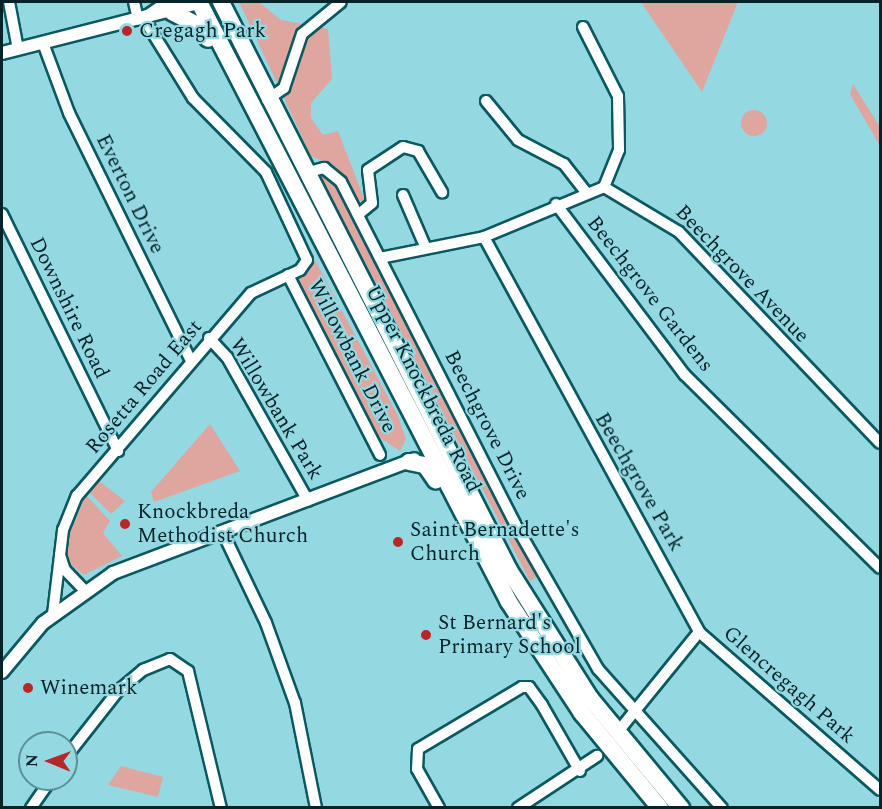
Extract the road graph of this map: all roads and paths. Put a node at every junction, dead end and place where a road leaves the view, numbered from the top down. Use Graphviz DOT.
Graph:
graph roads {
  1 [pos="9,2"];
  2 [pos="134,2"];
  3 [pos="200,2"];
  4 [pos="221,2"];
  5 [pos="341,2"];
  6 [pos="171,7"];
  7 [pos="6,15"];
  8 [pos="141,20"];
  9 [pos="582,27"];
  10 [pos="43,43"];
  11 [pos="18,49"];
  12 [pos="2,53"];
  13 [pos="267,100"];
  14 [pos="486,101"];
  15 [pos="266,135"];
  16 [pos="283,170"];
  17 [pos="304,173"];
  18 [pos="604,187"];
  19 [pos="442,192"];
  20 [pos="586,192"];
  21 [pos="403,195"];
  22 [pos="297,196"];
  23 [pos="556,204"];
  24 [pos="2,214"];
  25 [pos="358,214"];
  26 [pos="484,237"];
  27 [pos="425,246"];
  28 [pos="380,258"];
  29 [pos="288,275"];
  30 [pos="209,338"];
  31 [pos="190,359"];
  32 [pos="880,443"];
  33 [pos="118,451"];
  34 [pos="430,452"];
  35 [pos="380,455"];
  36 [pos="409,462"];
  37 [pos="308,501"];
  38 [pos="222,531"];
  39 [pos="59,549"];
  40 [pos="880,568"];
  41 [pos="493,573"];
  42 [pos="72,579"];
  43 [pos="54,586"];
  44 [pos="84,591"];
  45 [pos="53,614"];
  46 [pos="699,632"];
  47 [pos="2,672"];
  48 [pos="635,713"];
  49 [pos="78,742"];
  50 [pos="607,744"];
  51 [pos="580,771"];
  52 [pos="880,790"];
  53 [pos="42,791"];
  54 [pos="31,807"];
  55 [pos="221,807"];
  56 [pos="316,807"];
  57 [pos="439,807"];
  58 [pos="518,807"];
  59 [pos="660,807"];
  60 [pos="681,807"];
  61 [pos="722,807"];
  1 -- 7 [label="street"];
  2 -- 8 [label="street"];
  3 -- 6 [label="street"];
  3 -- 15 [label="highway, Upper Knockbreda Road"];
  4 -- 13 [label="highway, Upper Knockbreda Road"];
  5 -- 13 [label="street"];
  6 -- 8 [label="street"];
  6 -- 15 [label="highway"];
  7 -- 11 [label="street"];
  8 -- 10 [label="street"];
  8 -- 29 [label="street"];
  9 -- 18 [label="street"];
  10 -- 11 [label="street"];
  10 -- 31 [label="street, Everton Drive"];
  11 -- 12 [label="street"];
  13 -- 17 [label="highway, Upper Knockbreda Road"];
  14 -- 20 [label="street"];
  15 -- 16 [label="highway, Upper Knockbreda Road"];
  16 -- 17 [label="highway"];
  16 -- 22 [label="highway, Upper Knockbreda Road"];
  17 -- 22 [label="highway"];
  17 -- 25 [label="street, Beechgrove Drive"];
  17 -- 50 [label="highway, Upper Knockbreda Road"];
  18 -- 20 [label="street"];
  18 -- 32 [label="street, Beechgrove Avenue"];
  19 -- 25 [label="street"];
  20 -- 23 [label="street"];
  21 -- 27 [label="street"];
  22 -- 34 [label="highway, Upper Knockbreda Road"];
  23 -- 26 [label="street"];
  23 -- 40 [label="street, Beechgrove Gardens"];
  24 -- 33 [label="street, Downshire Road"];
  25 -- 28 [label="street, Beechgrove Drive"];
  26 -- 27 [label="street"];
  26 -- 46 [label="street, Beechgrove Park"];
  27 -- 28 [label="street"];
  28 -- 48 [label="street, Beechgrove Drive"];
  29 -- 30 [label="street, Rosetta Road East"];
  29 -- 35 [label="street, Willowbank Drive"];
  30 -- 31 [label="street, Rosetta Road East"];
  30 -- 37 [label="street, Willowbank Park"];
  31 -- 33 [label="street, Rosetta Road East"];
  33 -- 39 [label="street, Rosetta Road East"];
  34 -- 36 [label="street"];
  34 -- 41 [label="highway, Upper Knockbreda Road"];
  36 -- 37 [label="street"];
  36 -- 41 [label="highway"];
  37 -- 38 [label="street"];
  38 -- 44 [label="street"];
  38 -- 56 [label="street"];
  39 -- 42 [label="street"];
  39 -- 43 [label="street, Rosetta Road East"];
  41 -- 50 [label="highway, Upper Knockbreda Road"];
  42 -- 43 [label="street"];
  42 -- 44 [label="street"];
  43 -- 45 [label="street, Rosetta Road East"];
  44 -- 45 [label="street"];
  45 -- 47 [label="street"];
  46 -- 48 [label="street"];
  46 -- 52 [label="street, Glencregagh Park"];
  48 -- 50 [label="street"];
  48 -- 61 [label="street, Beechgrove Drive"];
  49 -- 55 [label="street"];
  50 -- 51 [label="street"];
  50 -- 59 [label="highway, Upper Knockbreda Road"];
  50 -- 60 [label="highway, Upper Knockbreda Road"];
  51 -- 57 [label="street"];
  51 -- 58 [label="street"];
  53 -- 54 [label="street"];
}
